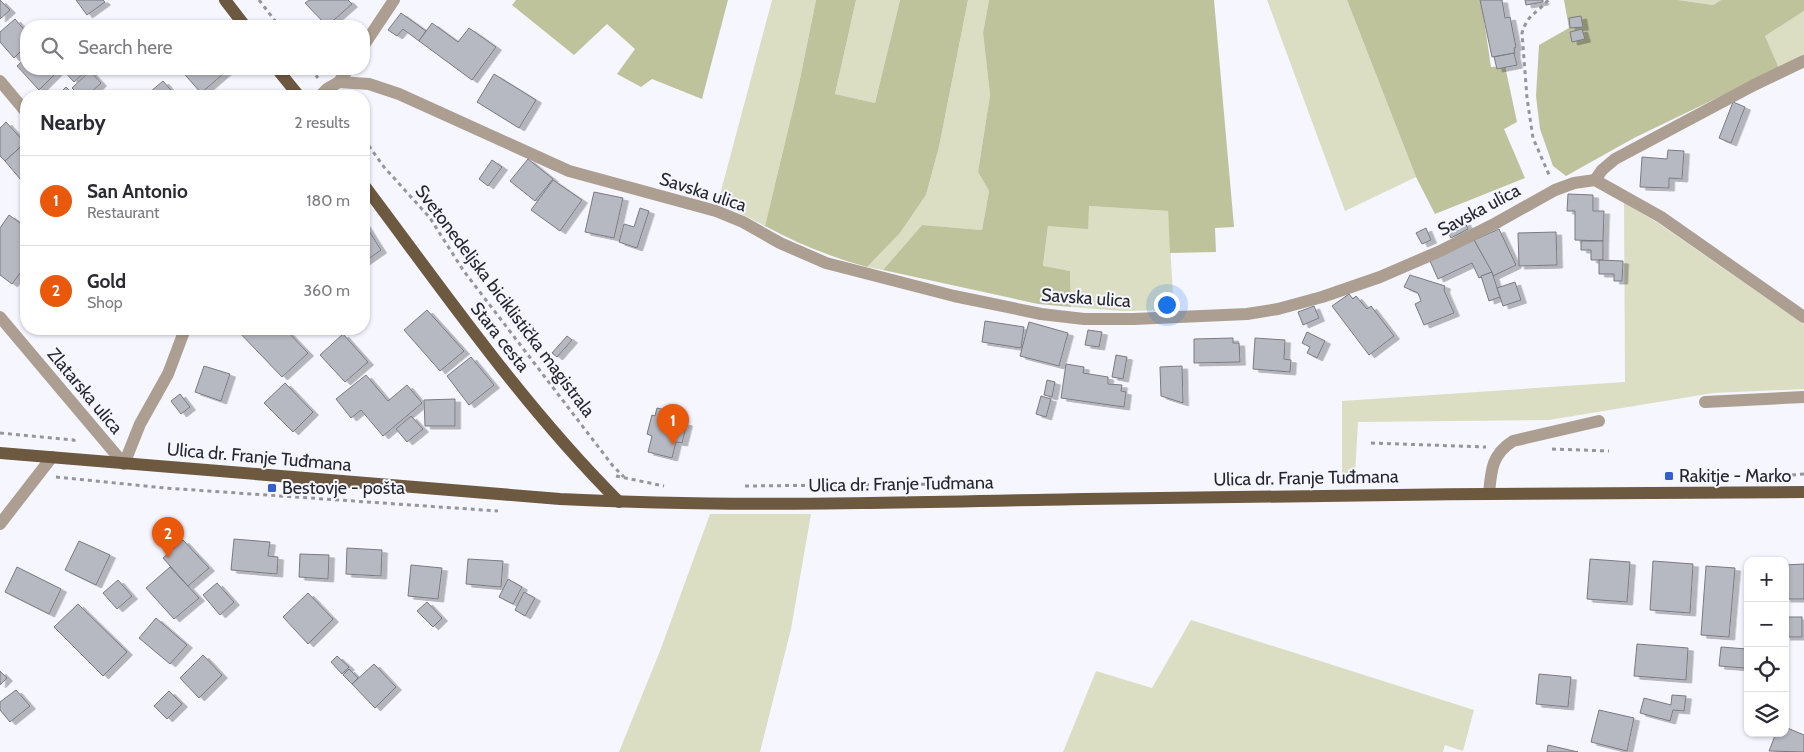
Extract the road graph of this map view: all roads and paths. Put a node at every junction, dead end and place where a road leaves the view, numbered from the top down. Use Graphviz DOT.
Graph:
graph roads {
  1 [pos="225,0"];
  2 [pos="259,0"];
  3 [pos="394,0"];
  4 [pos="1548,0"];
  5 [pos="240,20"];
  6 [pos="274,20"];
  7 [pos="370,36"];
  8 [pos="1804,61"];
  9 [pos="282,75"];
  10 [pos="344,75"];
  11 [pos="0,81"];
  12 [pos="339,82"];
  13 [pos="294,90"];
  14 [pos="326,90"];
  15 [pos="20,105"];
  16 [pos="370,147"];
  17 [pos="1595,180"];
  18 [pos="1555,190"];
  19 [pos="370,192"];
  20 [pos="0,317"];
  21 [pos="1804,317"];
  22 [pos="183,335"];
  23 [pos="1804,397"];
  24 [pos="1705,402"];
  25 [pos="1599,420"];
  26 [pos="0,433"];
  27 [pos="74,440"];
  28 [pos="0,453"];
  29 [pos="52,457"];
  30 [pos="124,464"];
  31 [pos="38,476"];
  32 [pos="625,477"];
  33 [pos="1804,492"];
  34 [pos="1488,494"];
  35 [pos="619,502"];
  36 [pos="501,512"];
  37 [pos="0,524"];
  1 -- 5 [label="main road"];
  2 -- 6 [label="path"];
  3 -- 7 [label="street"];
  4 -- 18 [label="path"];
  8 -- 17 [label="street"];
  9 -- 13 [label="main road"];
  10 -- 12 [label="street"];
  11 -- 15 [label="street"];
  12 -- 14 [label="street"];
  12 -- 18 [label="street, Savska ulica"];
  16 -- 32 [label="path, Svetonedeljska biciklistička magistrala"];
  17 -- 18 [label="street, Savska ulica"];
  17 -- 21 [label="street"];
  19 -- 35 [label="main road, Stara cesta"];
  20 -- 30 [label="street, Zlatarska ulica"];
  22 -- 30 [label="street"];
  23 -- 24 [label="street"];
  25 -- 34 [label="street"];
  26 -- 27 [label="path"];
  28 -- 29 [label="main road, Ulica dr. Franje Tuđmana"];
  29 -- 30 [label="main road, Ulica dr. Franje Tuđmana"];
  29 -- 31 [label="street"];
  30 -- 35 [label="main road, Ulica dr. Franje Tuđmana"];
  31 -- 36 [label="path"];
  31 -- 37 [label="street"];
  33 -- 34 [label="main road, Ulica dr. Franje Tuđmana"];
  34 -- 35 [label="main road, Ulica dr. Franje Tuđmana"];
}
